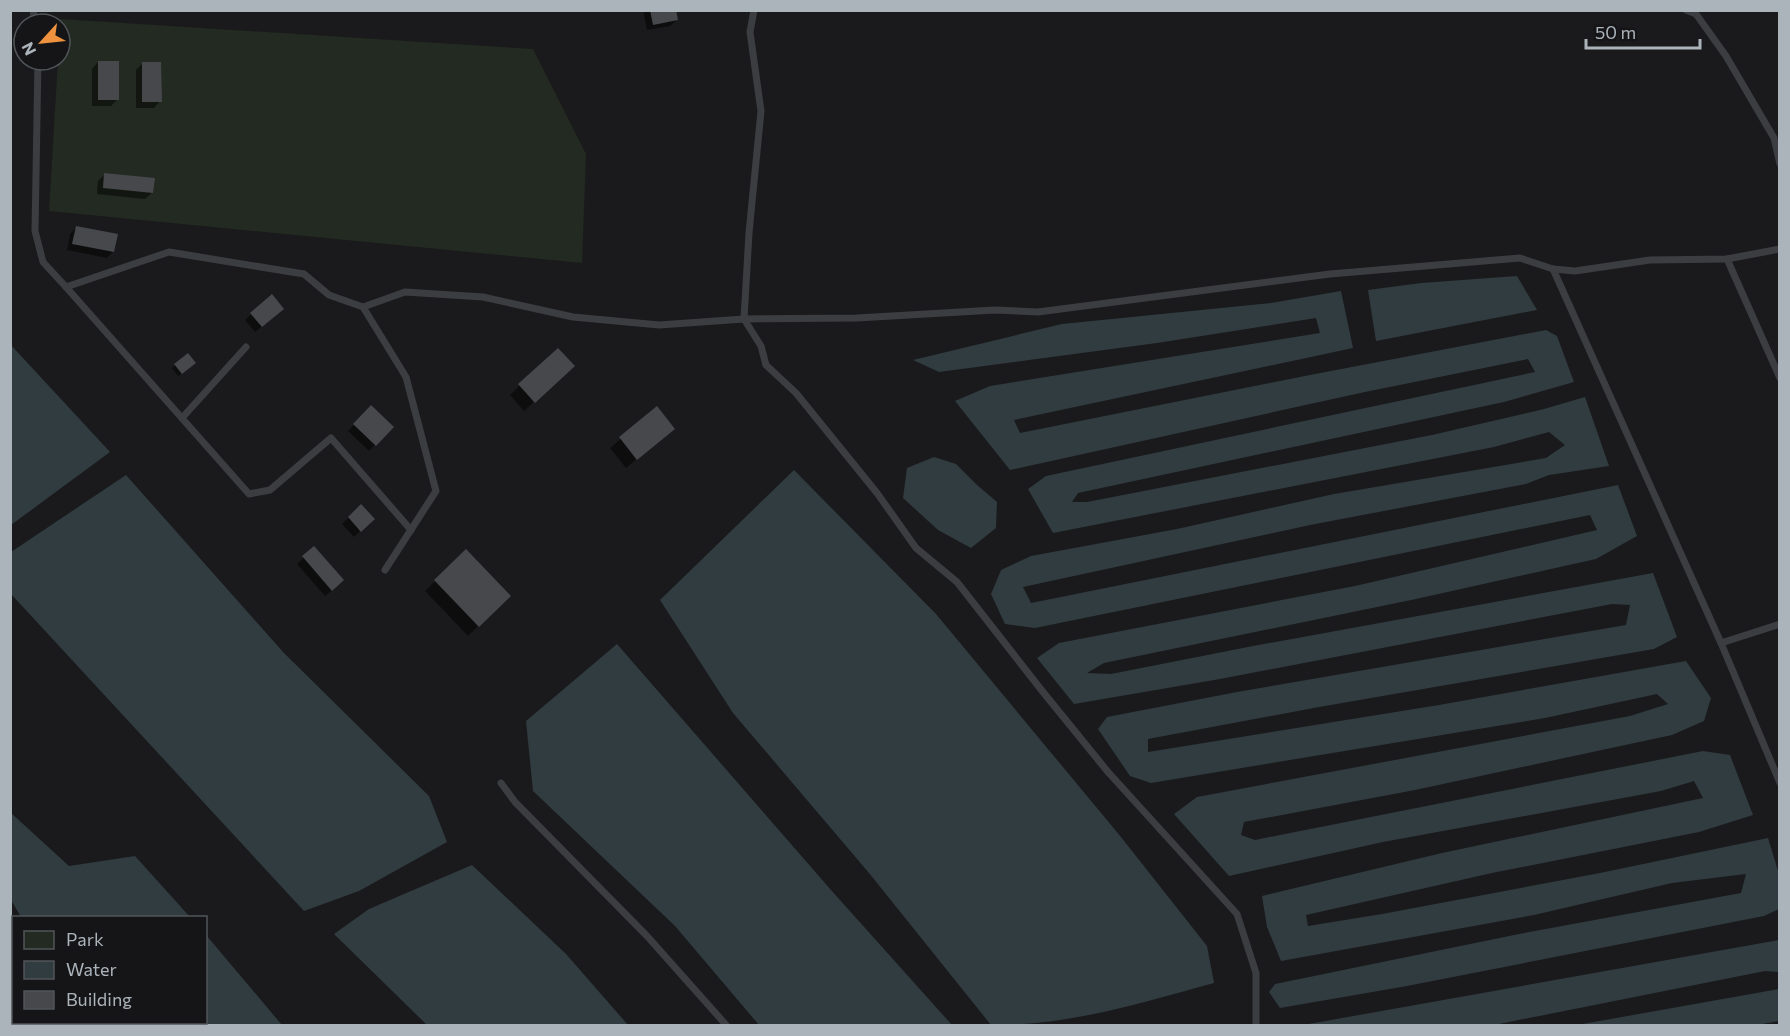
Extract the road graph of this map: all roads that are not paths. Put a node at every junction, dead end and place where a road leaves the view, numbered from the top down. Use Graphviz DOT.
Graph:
graph roads {
  1 [pos="754,10"];
  2 [pos="1686,10"];
  3 [pos="38,72"];
  4 [pos="1779,164"];
  5 [pos="1779,249"];
  6 [pos="1727,259"];
  7 [pos="1553,269"];
  8 [pos="66,287"];
  9 [pos="363,307"];
  10 [pos="744,319"];
  11 [pos="246,347"];
  12 [pos="1779,378"];
  13 [pos="182,418"];
  14 [pos="411,530"];
  15 [pos="385,570"];
  16 [pos="1779,624"];
  17 [pos="1721,643"];
  18 [pos="501,783"];
  19 [pos="1779,783"];
  20 [pos="727,1026"];
  21 [pos="1256,1026"];
  1 -- 10 [label="lane"];
  2 -- 4 [label="lane"];
  3 -- 8 [label="lane"];
  5 -- 6 [label="lane"];
  6 -- 7 [label="lane"];
  6 -- 12 [label="lane"];
  7 -- 10 [label="lane"];
  7 -- 17 [label="lane"];
  8 -- 9 [label="lane"];
  8 -- 13 [label="lane"];
  9 -- 10 [label="lane"];
  9 -- 14 [label="lane"];
  10 -- 21 [label="lane"];
  11 -- 13 [label="lane"];
  13 -- 14 [label="lane"];
  14 -- 15 [label="lane"];
  16 -- 17 [label="lane"];
  17 -- 19 [label="lane"];
  18 -- 20 [label="lane"];
}
